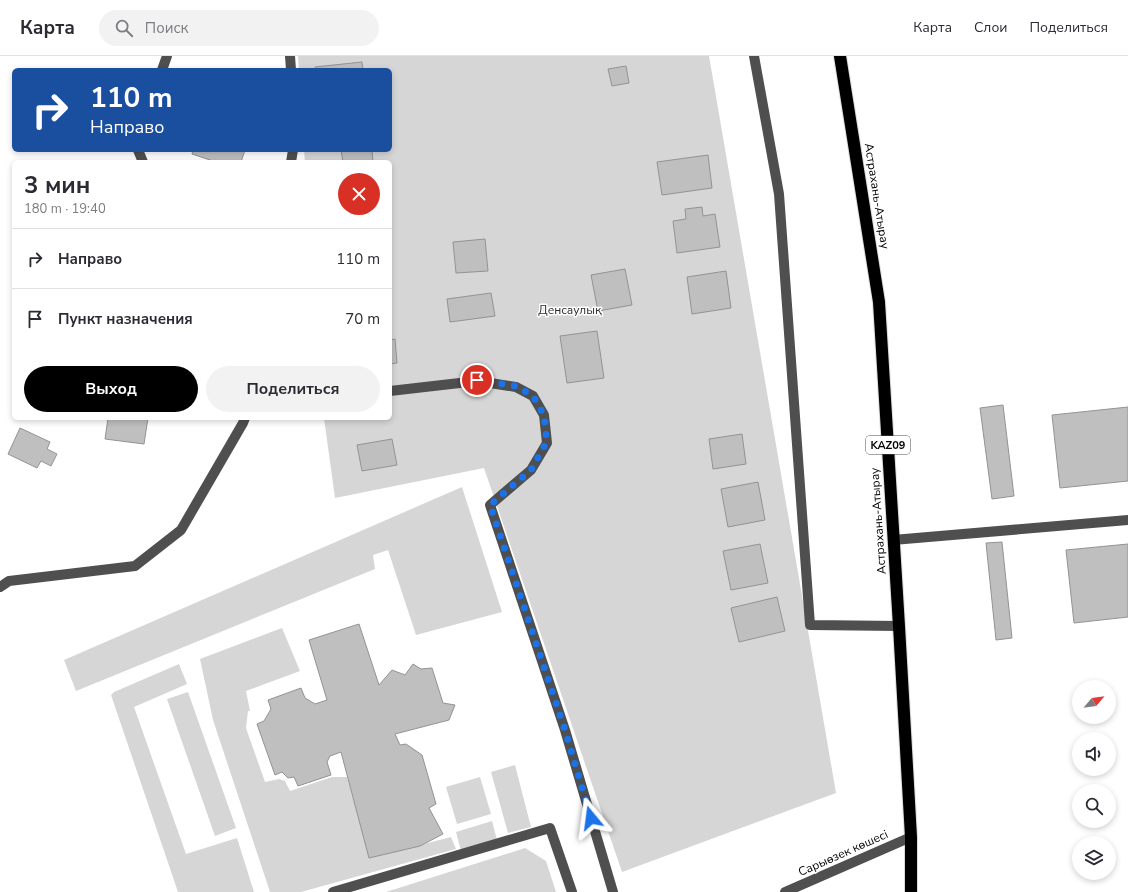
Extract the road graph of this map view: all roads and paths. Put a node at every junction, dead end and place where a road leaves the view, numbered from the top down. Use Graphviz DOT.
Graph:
graph roads {
  1 [pos="167,56"];
  2 [pos="290,56"];
  3 [pos="754,56"];
  4 [pos="840,56"];
  5 [pos="163,68"];
  6 [pos="291,68"];
  7 [pos="392,391"];
  8 [pos="245,420"];
  9 [pos="1128,520"];
  10 [pos="893,540"];
  11 [pos="0,587"];
  12 [pos="899,626"];
  13 [pos="911,837"];
  14 [pos="333,892"];
  15 [pos="572,892"];
  16 [pos="613,892"];
  17 [pos="785,892"];
  18 [pos="911,892"];
  1 -- 5 [label="street"];
  2 -- 6 [label="street"];
  3 -- 12 [label="street"];
  4 -- 10 [label="highway, Астрахань-Атырау / KAZ09"];
  7 -- 16 [label="street"];
  8 -- 11 [label="street"];
  9 -- 10 [label="street"];
  10 -- 12 [label="highway, Астрахань-Атырау / KAZ09"];
  12 -- 13 [label="highway, Астрахань-Атырау / KAZ09"];
  13 -- 17 [label="street, Сарыөзек көшесі"];
  13 -- 18 [label="highway, Астрахань-Атырау / KAZ09"];
  14 -- 15 [label="street"];
}
